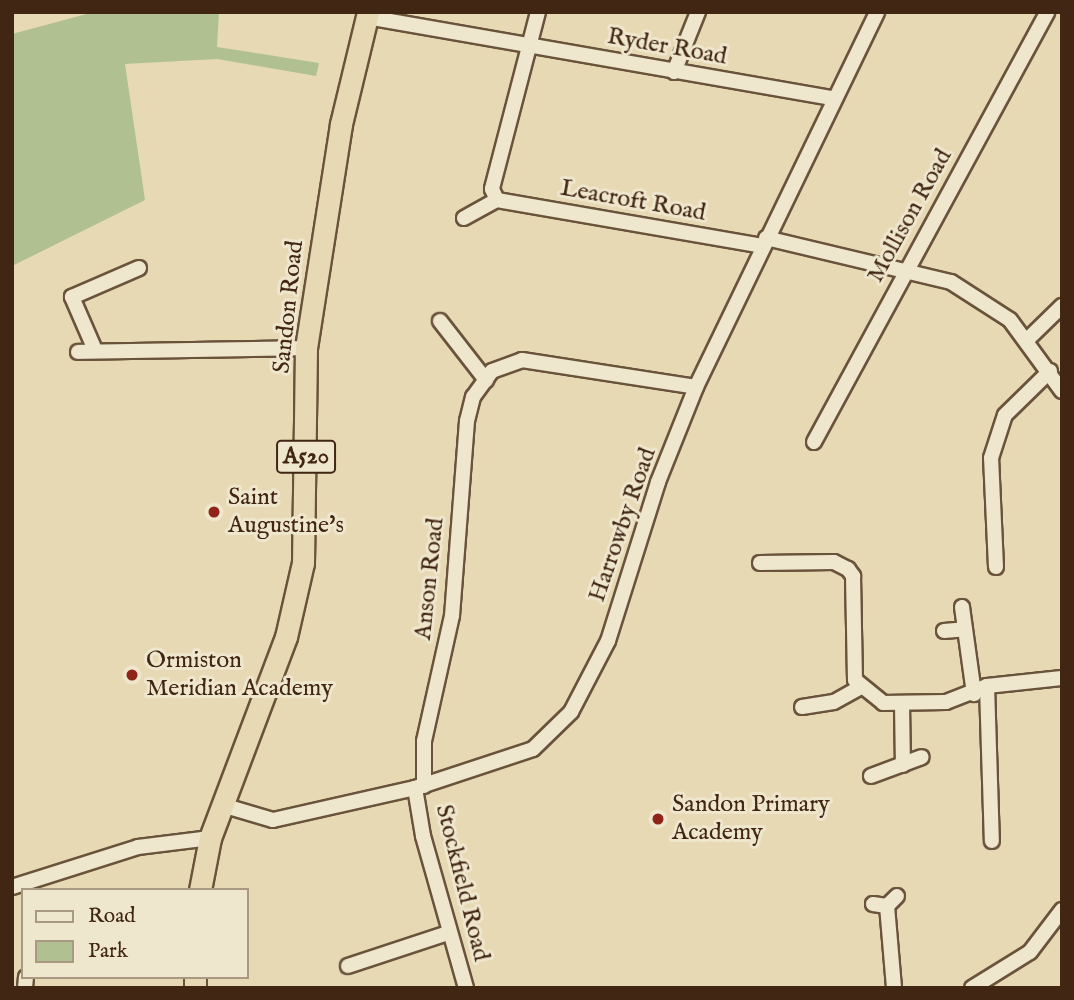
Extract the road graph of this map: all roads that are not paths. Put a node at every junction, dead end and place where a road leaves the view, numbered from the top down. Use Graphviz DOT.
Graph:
graph roads {
  1 [pos="538,12"];
  2 [pos="698,12"];
  3 [pos="877,12"];
  4 [pos="1047,12"];
  5 [pos="368,14"];
  6 [pos="527,47"];
  7 [pos="674,72"];
  8 [pos="835,99"];
  9 [pos="497,200"];
  10 [pos="464,218"];
  11 [pos="764,242"];
  12 [pos="139,268"];
  13 [pos="908,268"];
  14 [pos="1062,306"];
  15 [pos="440,321"];
  16 [pos="1027,340"];
  17 [pos="306,348"];
  18 [pos="95,350"];
  19 [pos="78,352"];
  20 [pos="1050,371"];
  21 [pos="486,380"];
  22 [pos="696,387"];
  23 [pos="1062,391"];
  24 [pos="814,442"];
  25 [pos="760,564"];
  26 [pos="996,567"];
  27 [pos="962,607"];
  28 [pos="964,629"];
  29 [pos="944,631"];
  30 [pos="1062,678"];
  31 [pos="987,685"];
  32 [pos="861,687"];
  33 [pos="974,694"];
  34 [pos="902,704"];
  35 [pos="802,707"];
  36 [pos="922,757"];
  37 [pos="903,765"];
  38 [pos="871,776"];
  39 [pos="419,787"];
  40 [pos="222,805"];
  41 [pos="210,838"];
  42 [pos="992,841"];
  43 [pos="30,885"];
  44 [pos="12,887"];
  45 [pos="200,888"];
  46 [pos="886,902"];
  47 [pos="1061,913"];
  48 [pos="448,933"];
  49 [pos="348,966"];
  50 [pos="466,988"];
  51 [pos="894,988"];
  52 [pos="973,988"];
  1 -- 6 [label="street"];
  2 -- 7 [label="street"];
  3 -- 8 [label="street, Harrowby Road"];
  4 -- 13 [label="street, Mollison Road"];
  5 -- 6 [label="street, Ryder Road"];
  5 -- 17 [label="highway, Sandon Road / A520"];
  6 -- 7 [label="street, Ryder Road"];
  6 -- 9 [label="street"];
  7 -- 8 [label="street, Ryder Road"];
  8 -- 11 [label="street, Harrowby Road"];
  9 -- 10 [label="street"];
  9 -- 11 [label="street, Leacroft Road"];
  11 -- 13 [label="street, Leacroft Road"];
  11 -- 22 [label="street, Harrowby Road"];
  12 -- 18 [label="street"];
  13 -- 16 [label="street, Leacroft Road"];
  13 -- 24 [label="street, Mollison Road"];
  14 -- 16 [label="street"];
  15 -- 21 [label="street"];
  16 -- 20 [label="street, Leacroft Road"];
  17 -- 18 [label="street"];
  17 -- 40 [label="highway, Sandon Road / A520"];
  18 -- 19 [label="street"];
  20 -- 23 [label="street, Leacroft Road"];
  20 -- 26 [label="street"];
  21 -- 22 [label="street"];
  21 -- 39 [label="street, Anson Road"];
  22 -- 39 [label="street, Harrowby Road"];
  25 -- 32 [label="street"];
  27 -- 28 [label="street"];
  28 -- 29 [label="street"];
  28 -- 33 [label="street"];
  30 -- 31 [label="street"];
  31 -- 33 [label="street"];
  31 -- 42 [label="street"];
  32 -- 34 [label="street"];
  32 -- 35 [label="street"];
  33 -- 34 [label="street"];
  34 -- 37 [label="street"];
  36 -- 37 [label="street"];
  37 -- 38 [label="street"];
  39 -- 40 [label="street, Harrowby Road"];
  39 -- 48 [label="street, Stockfield Road"];
  40 -- 41 [label="highway, Sandon Road / A520"];
  41 -- 43 [label="street"];
  41 -- 45 [label="highway, Sandon Road / A520"];
  43 -- 44 [label="street"];
  46 -- 51 [label="street"];
  47 -- 52 [label="street"];
  48 -- 49 [label="street"];
  48 -- 50 [label="street, Stockfield Road"];
}
